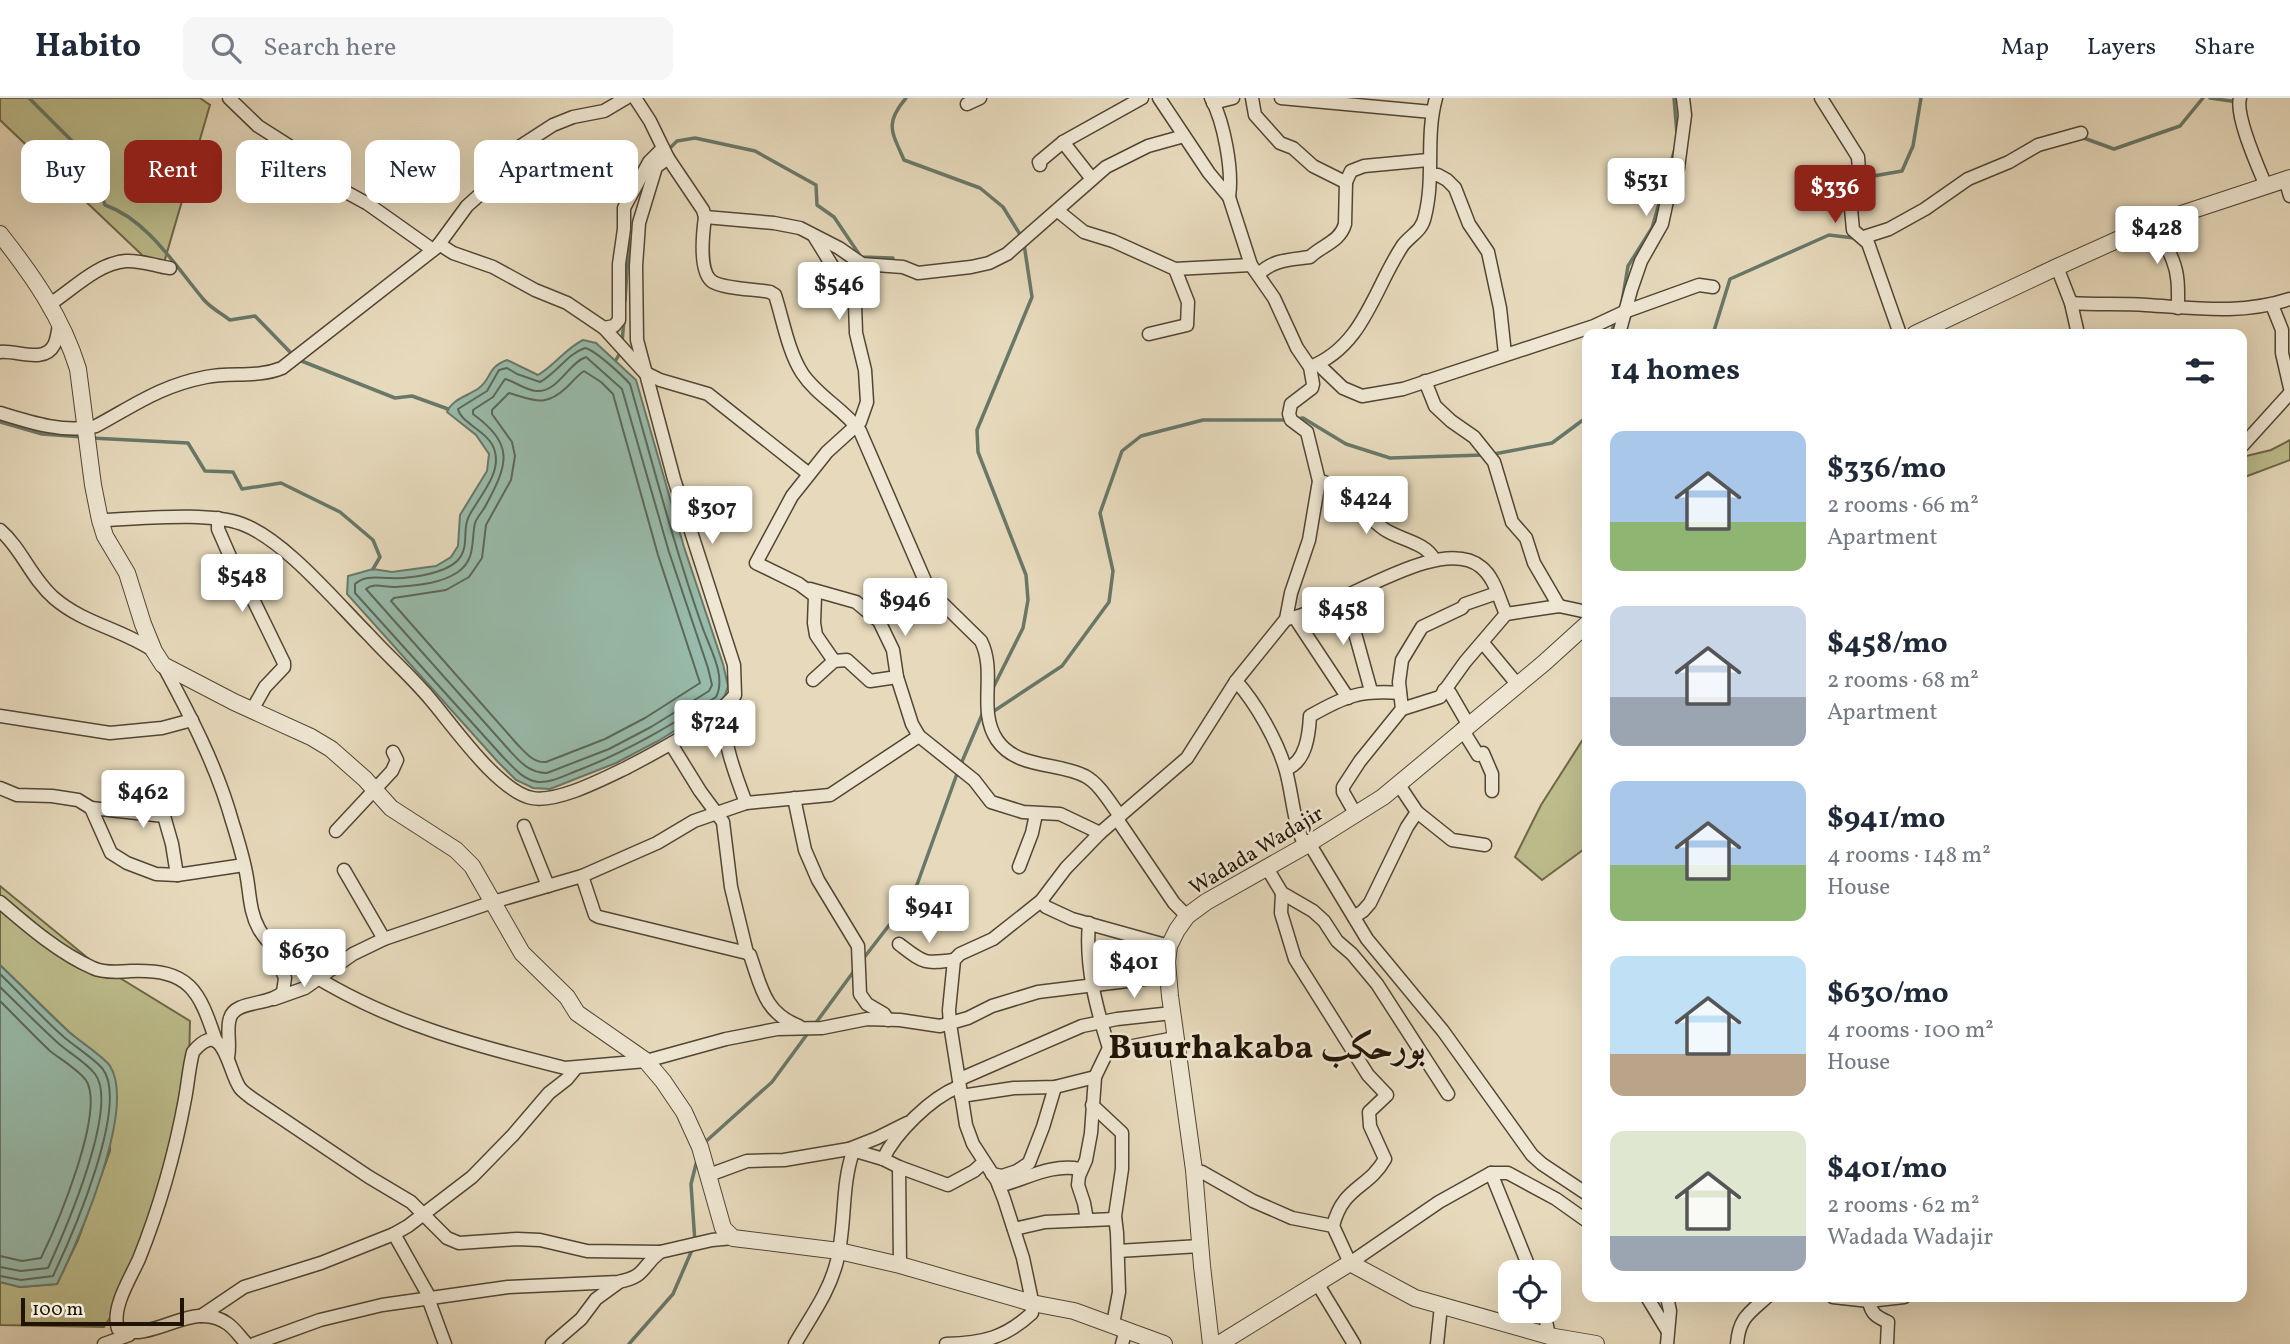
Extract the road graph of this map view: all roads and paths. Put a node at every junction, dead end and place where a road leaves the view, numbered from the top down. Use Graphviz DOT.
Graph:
graph roads {
  1 [pos="229,98"];
  2 [pos="626,98"];
  3 [pos="635,98"];
  4 [pos="980,98"];
  5 [pos="1142,98"];
  6 [pos="1159,98"];
  7 [pos="1233,98"];
  8 [pos="1252,98"];
  9 [pos="1281,98"];
  10 [pos="1436,98"];
  11 [pos="1683,98"];
  12 [pos="1821,98"];
  13 [pos="2240,98"];
  14 [pos="1318,100"];
  15 [pos="1212,101"];
  16 [pos="967,104"];
  17 [pos="1432,112"];
  18 [pos="2081,132"];
  19 [pos="1184,136"];
  20 [pos="1063,142"];
  21 [pos="665,153"];
  22 [pos="1428,160"];
  23 [pos="1040,165"];
  24 [pos="1431,175"];
  25 [pos="2288,178"];
  26 [pos="1092,179"];
  27 [pos="1346,182"];
  28 [pos="2266,186"];
  29 [pos="2290,196"];
  30 [pos="1230,197"];
  31 [pos="1058,211"];
  32 [pos="705,217"];
  33 [pos="2157,222"];
  34 [pos="0,234"];
  35 [pos="813,234"];
  36 [pos="1864,237"];
  37 [pos="436,247"];
  38 [pos="2057,267"];
  39 [pos="170,268"];
  40 [pos="1175,269"];
  41 [pos="1255,269"];
  42 [pos="1713,287"];
  43 [pos="2290,299"];
  44 [pos="2071,303"];
  45 [pos="50,304"];
  46 [pos="2272,305"];
  47 [pos="2178,308"];
  48 [pos="1624,312"];
  49 [pos="60,323"];
  50 [pos="604,328"];
  51 [pos="1584,329"];
  52 [pos="1620,329"];
  53 [pos="1898,329"];
  54 [pos="1926,329"];
  55 [pos="2077,329"];
  56 [pos="1582,330"];
  57 [pos="1149,334"];
  58 [pos="0,352"];
  59 [pos="1505,354"];
  60 [pos="1314,365"];
  61 [pos="644,372"];
  62 [pos="1425,381"];
  63 [pos="2290,390"];
  64 [pos="0,413"];
  65 [pos="856,425"];
  66 [pos="85,428"];
  67 [pos="2247,440"];
  68 [pos="809,474"];
  69 [pos="1319,481"];
  70 [pos="218,518"];
  71 [pos="100,520"];
  72 [pos="0,530"];
  73 [pos="1434,559"];
  74 [pos="809,590"];
  75 [pos="1497,593"];
  76 [pos="1345,597"];
  77 [pos="1559,606"];
  78 [pos="1582,611"];
  79 [pos="1506,614"];
  80 [pos="1291,618"];
  81 [pos="1582,628"];
  82 [pos="1483,643"];
  83 [pos="154,651"];
  84 [pos="834,661"];
  85 [pos="163,666"];
  86 [pos="897,677"];
  87 [pos="813,680"];
  88 [pos="1236,681"];
  89 [pos="1517,684"];
  90 [pos="1444,690"];
  91 [pos="1371,691"];
  92 [pos="1400,694"];
  93 [pos="1348,698"];
  94 [pos="1402,709"];
  95 [pos="252,710"];
  96 [pos="722,710"];
  97 [pos="0,716"];
  98 [pos="192,720"];
  99 [pos="1465,726"];
  100 [pos="919,736"];
  101 [pos="671,744"];
  102 [pos="393,752"];
  103 [pos="1286,769"];
  104 [pos="1399,785"];
  105 [pos="0,789"];
  106 [pos="374,789"];
  107 [pos="1492,791"];
  108 [pos="794,798"];
  109 [pos="746,803"];
  110 [pos="91,808"];
  111 [pos="1417,812"];
  112 [pos="717,813"];
  113 [pos="1036,814"];
  114 [pos="1356,815"];
  115 [pos="1118,817"];
  116 [pos="524,826"];
  117 [pos="336,831"];
  118 [pos="1100,833"];
  119 [pos="1307,844"];
  120 [pos="1485,845"];
  121 [pos="244,865"];
  122 [pos="1019,867"];
  123 [pos="1266,867"];
  124 [pos="344,870"];
  125 [pos="177,875"];
  126 [pos="582,876"];
  127 [pos="548,886"];
  128 [pos="1282,893"];
  129 [pos="1041,901"];
  130 [pos="0,902"];
  131 [pos="493,902"];
  132 [pos="1187,916"];
  133 [pos="1354,917"];
  134 [pos="1089,923"];
  135 [pos="384,939"];
  136 [pos="899,944"];
  137 [pos="270,945"];
  138 [pos="1168,946"];
  139 [pos="747,953"];
  140 [pos="954,960"];
  141 [pos="1168,976"];
  142 [pos="318,978"];
  143 [pos="1092,986"];
  144 [pos="1410,993"];
  145 [pos="274,999"];
  146 [pos="1391,1006"];
  147 [pos="1172,1013"];
  148 [pos="888,1020"];
  149 [pos="1100,1021"];
  150 [pos="950,1024"];
  151 [pos="803,1028"];
  152 [pos="1175,1038"];
  153 [pos="216,1041"];
  154 [pos="1110,1048"];
  155 [pos="228,1057"];
  156 [pos="646,1061"];
  157 [pos="576,1068"];
  158 [pos="1095,1077"];
  159 [pos="960,1087"];
  160 [pos="1055,1087"];
  161 [pos="1448,1094"];
  162 [pos="1092,1105"];
  163 [pos="914,1120"];
  164 [pos="851,1150"];
  165 [pos="883,1159"];
  166 [pos="984,1163"];
  167 [pos="899,1167"];
  168 [pos="1080,1169"];
  169 [pos="1194,1170"];
  170 [pos="1491,1173"];
  171 [pos="992,1174"];
  172 [pos="709,1175"];
  173 [pos="999,1186"];
  174 [pos="1582,1191"];
  175 [pos="424,1215"];
  176 [pos="1582,1217"];
  177 [pos="1115,1219"];
  178 [pos="1087,1220"];
  179 [pos="1333,1226"];
  180 [pos="1014,1229"];
  181 [pos="394,1234"];
  182 [pos="733,1238"];
  183 [pos="1200,1246"];
  184 [pos="839,1251"];
  185 [pos="1118,1251"];
  186 [pos="660,1252"];
  187 [pos="1526,1260"];
  188 [pos="1350,1263"];
  189 [pos="900,1265"];
  190 [pos="618,1282"];
  191 [pos="1317,1283"];
  192 [pos="429,1298"];
  193 [pos="1650,1302"];
  194 [pos="1668,1302"];
  195 [pos="1761,1302"];
  196 [pos="1869,1302"];
  197 [pos="1032,1303"];
  198 [pos="1441,1306"];
  199 [pos="201,1316"];
  200 [pos="1546,1323"];
  201 [pos="1667,1330"];
  202 [pos="1121,1333"];
  203 [pos="129,1335"];
  204 [pos="1549,1336"];
  205 [pos="1000,1341"];
  206 [pos="104,1344"];
  207 [pos="247,1344"];
  208 [pos="254,1344"];
  209 [pos="445,1344"];
  210 [pos="552,1344"];
  211 [pos="795,1344"];
  212 [pos="946,1344"];
  213 [pos="1164,1344"];
  214 [pos="1211,1344"];
  215 [pos="1219,1344"];
  216 [pos="1354,1344"];
  217 [pos="1437,1344"];
  218 [pos="1596,1344"];
  219 [pos="1667,1344"];
  220 [pos="1737,1344"];
  221 [pos="1886,1344"];
  1 -- 37 [label="street"];
  2 -- 37 [label="street"];
  3 -- 21 [label="street"];
  4 -- 16 [label="street"];
  5 -- 20 [label="street"];
  6 -- 19 [label="street"];
  7 -- 15 [label="street"];
  8 -- 27 [label="street"];
  9 -- 14 [label="street"];
  10 -- 17 [label="street"];
  11 -- 48 [label="street"];
  12 -- 36 [label="street"];
  13 -- 28 [label="street"];
  14 -- 17 [label="street"];
  15 -- 30 [label="street"];
  17 -- 22 [label="street"];
  18 -- 36 [label="street"];
  19 -- 26 [label="street"];
  19 -- 30 [label="street"];
  20 -- 23 [label="street"];
  20 -- 26 [label="street"];
  21 -- 32 [label="street"];
  21 -- 50 [label="street"];
  21 -- 61 [label="street"];
  22 -- 24 [label="street"];
  22 -- 27 [label="street"];
  24 -- 59 [label="street"];
  24 -- 60 [label="street"];
  25 -- 28 [label="street"];
  25 -- 29 [label="street"];
  26 -- 31 [label="street"];
  27 -- 41 [label="street"];
  28 -- 33 [label="street"];
  30 -- 41 [label="street"];
  31 -- 35 [label="street"];
  31 -- 40 [label="street"];
  32 -- 35 [label="street"];
  32 -- 65 [label="street"];
  33 -- 38 [label="street"];
  33 -- 47 [label="street"];
  34 -- 45 [label="street"];
  35 -- 65 [label="street"];
  36 -- 53 [label="street"];
  37 -- 50 [label="street"];
  37 -- 66 [label="street"];
  38 -- 44 [label="street"];
  38 -- 54 [label="street"];
  39 -- 45 [label="street"];
  40 -- 41 [label="street"];
  40 -- 57 [label="street"];
  41 -- 60 [label="street"];
  42 -- 48 [label="street"];
  43 -- 46 [label="street"];
  44 -- 47 [label="street"];
  44 -- 55 [label="street"];
  45 -- 49 [label="street"];
  46 -- 47 [label="street"];
  46 -- 63 [label="street"];
  48 -- 51 [label="street"];
  48 -- 52 [label="street"];
  49 -- 58 [label="street"];
  49 -- 66 [label="street"];
  50 -- 61 [label="street"];
  56 -- 59 [label="street"];
  59 -- 62 [label="street"];
  60 -- 62 [label="street"];
  60 -- 69 [label="street"];
  61 -- 68 [label="street"];
  61 -- 96 [label="street"];
  62 -- 77 [label="street"];
  63 -- 67 [label="street"];
  64 -- 66 [label="street"];
  65 -- 68 [label="street"];
  65 -- 115 [label="street"];
  66 -- 71 [label="street"];
  68 -- 74 [label="street"];
  69 -- 73 [label="street"];
  69 -- 80 [label="street"];
  70 -- 71 [label="street"];
  70 -- 95 [label="street"];
  70 -- 101 [label="street"];
  71 -- 83 [label="street"];
  72 -- 83 [label="street"];
  73 -- 75 [label="street"];
  73 -- 76 [label="street"];
  74 -- 84 [label="street"];
  74 -- 86 [label="street"];
  75 -- 79 [label="street"];
  75 -- 92 [label="street"];
  76 -- 80 [label="street"];
  76 -- 91 [label="street"];
  77 -- 78 [label="street"];
  77 -- 79 [label="street"];
  79 -- 82 [label="street"];
  80 -- 88 [label="street"];
  80 -- 93 [label="street"];
  81 -- 89 [label="street, Wadada Wadajir"];
  82 -- 89 [label="street"];
  82 -- 90 [label="street"];
  83 -- 85 [label="street"];
  84 -- 86 [label="street"];
  84 -- 87 [label="street"];
  85 -- 95 [label="street"];
  85 -- 98 [label="street"];
  86 -- 100 [label="street"];
  88 -- 103 [label="street"];
  88 -- 115 [label="street"];
  89 -- 99 [label="street, Wadada Wadajir"];
  90 -- 94 [label="street"];
  90 -- 99 [label="street"];
  91 -- 92 [label="street"];
  91 -- 93 [label="street"];
  92 -- 94 [label="street"];
  93 -- 103 [label="street"];
  94 -- 114 [label="street"];
  95 -- 106 [label="street"];
  96 -- 101 [label="street"];
  96 -- 109 [label="street"];
  97 -- 98 [label="street"];
  98 -- 121 [label="street"];
  99 -- 104 [label="street, Wadada Wadajir"];
  99 -- 107 [label="street"];
  100 -- 108 [label="street"];
  100 -- 113 [label="street"];
  101 -- 112 [label="street"];
  102 -- 106 [label="street"];
  103 -- 119 [label="street"];
  104 -- 111 [label="street"];
  104 -- 114 [label="street, Wadada Wadajir"];
  105 -- 110 [label="street"];
  106 -- 117 [label="street"];
  106 -- 131 [label="street"];
  108 -- 109 [label="street"];
  108 -- 148 [label="street"];
  109 -- 112 [label="street"];
  110 -- 125 [label="street"];
  110 -- 125 [label="street"];
  111 -- 120 [label="street"];
  111 -- 133 [label="street"];
  112 -- 126 [label="street"];
  112 -- 139 [label="street"];
  113 -- 118 [label="street"];
  113 -- 122 [label="street"];
  114 -- 119 [label="street, Wadada Wadajir"];
  115 -- 118 [label="street"];
  115 -- 132 [label="street"];
  116 -- 127 [label="street"];
  118 -- 129 [label="street"];
  119 -- 123 [label="street, Wadada Wadajir"];
  119 -- 133 [label="street"];
  121 -- 125 [label="street"];
  121 -- 137 [label="street"];
  123 -- 128 [label="street"];
  123 -- 132 [label="street, Wadada Wadajir"];
  124 -- 135 [label="street"];
  126 -- 127 [label="street"];
  126 -- 139 [label="street"];
  127 -- 131 [label="street"];
  128 -- 146 [label="street"];
  128 -- 179 [label="street"];
  129 -- 134 [label="street"];
  129 -- 140 [label="street"];
  130 -- 153 [label="street"];
  131 -- 135 [label="street"];
  131 -- 156 [label="street"];
  132 -- 138 [label="street, Wadada Wadajir"];
  133 -- 144 [label="street"];
  134 -- 138 [label="street"];
  134 -- 143 [label="street"];
  135 -- 142 [label="street"];
  136 -- 140 [label="street"];
  137 -- 142 [label="street"];
  137 -- 145 [label="street"];
  138 -- 141 [label="street"];
  139 -- 151 [label="street"];
  140 -- 150 [label="street"];
  141 -- 143 [label="street"];
  141 -- 147 [label="street"];
  142 -- 145 [label="street"];
  142 -- 157 [label="street"];
  143 -- 149 [label="street"];
  143 -- 150 [label="street"];
  144 -- 146 [label="street"];
  144 -- 174 [label="street"];
  145 -- 155 [label="street"];
  146 -- 161 [label="street"];
  147 -- 149 [label="street"];
  147 -- 152 [label="street"];
  148 -- 150 [label="street"];
  148 -- 151 [label="street"];
  149 -- 154 [label="street"];
  149 -- 159 [label="street"];
  150 -- 159 [label="street"];
  151 -- 156 [label="street"];
  152 -- 154 [label="street"];
  152 -- 169 [label="street"];
  153 -- 155 [label="street"];
  153 -- 203 [label="street"];
  154 -- 158 [label="street"];
  155 -- 175 [label="street"];
  156 -- 157 [label="street"];
  156 -- 172 [label="street"];
  157 -- 175 [label="street"];
  158 -- 160 [label="street"];
  158 -- 162 [label="street"];
  159 -- 160 [label="street"];
  159 -- 163 [label="street"];
  159 -- 166 [label="street"];
  160 -- 171 [label="street"];
  162 -- 168 [label="street"];
  162 -- 177 [label="street"];
  163 -- 164 [label="street"];
  163 -- 165 [label="street"];
  164 -- 165 [label="street"];
  164 -- 172 [label="street"];
  164 -- 184 [label="street"];
  165 -- 167 [label="street"];
  166 -- 167 [label="street"];
  166 -- 171 [label="street"];
  167 -- 189 [label="street"];
  168 -- 173 [label="street"];
  168 -- 178 [label="street"];
  169 -- 179 [label="street"];
  169 -- 183 [label="street"];
  170 -- 176 [label="street"];
  170 -- 187 [label="street"];
  170 -- 188 [label="street"];
  171 -- 173 [label="street"];
  172 -- 182 [label="street"];
  173 -- 180 [label="street"];
  175 -- 181 [label="street"];
  175 -- 186 [label="street"];
  177 -- 178 [label="street"];
  177 -- 185 [label="street"];
  178 -- 180 [label="street"];
  179 -- 188 [label="street"];
  180 -- 197 [label="street"];
  181 -- 192 [label="street"];
  181 -- 199 [label="street"];
  182 -- 184 [label="street"];
  182 -- 186 [label="street"];
  183 -- 185 [label="street"];
  183 -- 214 [label="street"];
  184 -- 189 [label="street"];
  184 -- 211 [label="street"];
  185 -- 202 [label="street"];
  186 -- 190 [label="street"];
  188 -- 191 [label="street"];
  188 -- 198 [label="street"];
  189 -- 197 [label="street"];
  190 -- 192 [label="street"];
  190 -- 210 [label="street"];
  191 -- 215 [label="street"];
  191 -- 216 [label="street"];
  192 -- 208 [label="street"];
  192 -- 209 [label="street"];
  193 -- 201 [label="street"];
  194 -- 201 [label="street"];
  195 -- 220 [label="street"];
  196 -- 221 [label="street"];
  197 -- 202 [label="street"];
  197 -- 205 [label="street"];
  198 -- 204 [label="street"];
  198 -- 217 [label="street"];
  199 -- 203 [label="street"];
  199 -- 207 [label="street"];
  200 -- 204 [label="street"];
  201 -- 219 [label="street"];
  202 -- 213 [label="street"];
  203 -- 206 [label="street"];
  204 -- 218 [label="street"];
  205 -- 212 [label="street"];
}
